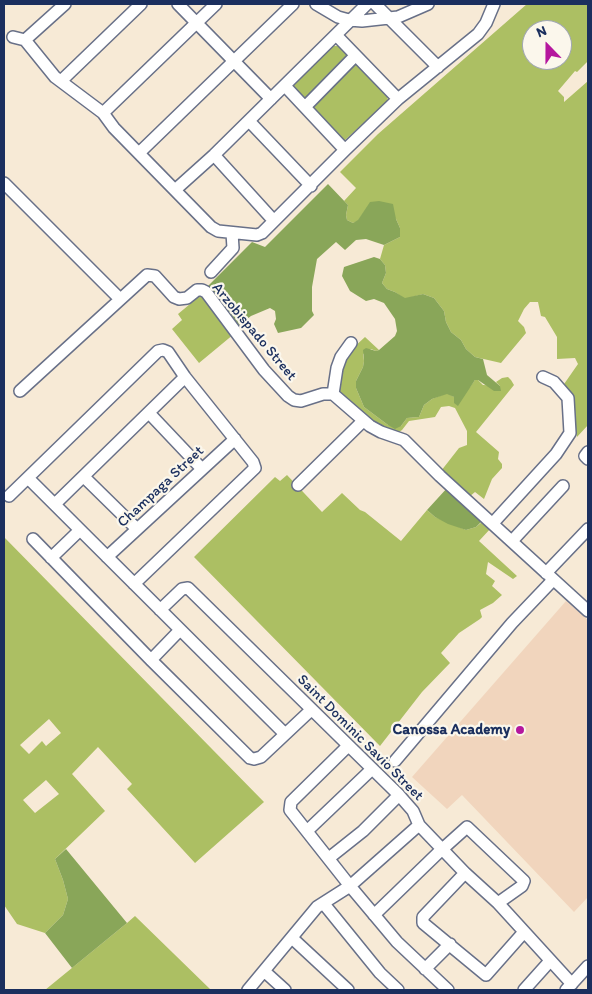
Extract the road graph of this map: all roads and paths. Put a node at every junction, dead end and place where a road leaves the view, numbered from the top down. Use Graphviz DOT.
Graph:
graph roads {
  1 [pos="64,4"];
  2 [pos="141,4"];
  3 [pos="178,4"];
  4 [pos="216,4"];
  5 [pos="293,4"];
  6 [pos="316,4"];
  7 [pos="367,4"];
  8 [pos="375,4"];
  9 [pos="428,4"];
  10 [pos="494,4"];
  11 [pos="389,19"];
  12 [pos="349,20"];
  13 [pos="196,23"];
  14 [pos="336,36"];
  15 [pos="14,37"];
  16 [pos="25,40"];
  17 [pos="355,56"];
  18 [pos="234,61"];
  19 [pos="438,67"];
  20 [pos="61,81"];
  21 [pos="285,86"];
  22 [pos="271,99"];
  23 [pos="398,99"];
  24 [pos="305,107"];
  25 [pos="103,113"];
  26 [pos="249,121"];
  27 [pos="345,150"];
  28 [pos="139,153"];
  29 [pos="214,155"];
  30 [pos="4,184"];
  31 [pos="311,186"];
  32 [pos="175,190"];
  33 [pos="274,221"];
  34 [pos="232,234"];
  35 [pos="211,272"];
  36 [pos="120,300"];
  37 [pos="351,343"];
  38 [pos="185,377"];
  39 [pos="543,377"];
  40 [pos="20,392"];
  41 [pos="333,394"];
  42 [pos="148,413"];
  43 [pos="363,421"];
  44 [pos="235,439"];
  45 [pos="588,452"];
  46 [pos="588,459"];
  47 [pos="202,469"];
  48 [pos="84,477"];
  49 [pos="28,478"];
  50 [pos="298,485"];
  51 [pos="563,486"];
  52 [pos="9,496"];
  53 [pos="56,504"];
  54 [pos="493,523"];
  55 [pos="588,529"];
  56 [pos="80,530"];
  57 [pos="137,530"];
  58 [pos="33,539"];
  59 [pos="512,541"];
  60 [pos="107,556"];
  61 [pos="52,558"];
  62 [pos="549,576"];
  63 [pos="134,584"];
  64 [pos="587,606"];
  65 [pos="160,610"];
  66 [pos="180,630"];
  67 [pos="151,660"];
  68 [pos="311,710"];
  69 [pos="285,734"];
  70 [pos="348,746"];
  71 [pos="395,760"];
  72 [pos="372,769"];
  73 [pos="399,795"];
  74 [pos="420,825"];
  75 [pos="307,831"];
  76 [pos="442,849"];
  77 [pos="329,858"];
  78 [pos="465,873"];
  79 [pos="350,886"];
  80 [pos="498,903"];
  81 [pos="324,904"];
  82 [pos="374,915"];
  83 [pos="524,932"];
  84 [pos="292,938"];
  85 [pos="450,944"];
  86 [pos="550,961"];
  87 [pos="425,969"];
  88 [pos="264,971"];
  89 [pos="586,972"];
  90 [pos="569,987"];
  91 [pos="248,990"];
  92 [pos="285,990"];
  93 [pos="348,990"];
  94 [pos="398,990"];
  95 [pos="448,990"];
  96 [pos="524,990"];
  1 -- 16 [label="street"];
  2 -- 20 [label="street"];
  3 -- 13 [label="street"];
  4 -- 13 [label="street"];
  5 -- 18 [label="street"];
  6 -- 12 [label="street"];
  7 -- 12 [label="street"];
  8 -- 11 [label="street"];
  9 -- 11 [label="street"];
  10 -- 19 [label="street"];
  11 -- 12 [label="street"];
  11 -- 19 [label="street"];
  12 -- 14 [label="street"];
  13 -- 18 [label="street"];
  13 -- 25 [label="street"];
  14 -- 17 [label="street"];
  14 -- 21 [label="street"];
  15 -- 16 [label="street"];
  16 -- 20 [label="street"];
  17 -- 23 [label="street"];
  17 -- 24 [label="street"];
  18 -- 22 [label="street"];
  18 -- 28 [label="street"];
  19 -- 23 [label="street"];
  20 -- 25 [label="street"];
  21 -- 22 [label="street"];
  21 -- 24 [label="street"];
  22 -- 26 [label="street"];
  23 -- 27 [label="street"];
  24 -- 27 [label="street"];
  25 -- 28 [label="street"];
  26 -- 29 [label="street"];
  26 -- 31 [label="street"];
  27 -- 31 [label="street"];
  28 -- 32 [label="street"];
  29 -- 32 [label="street"];
  29 -- 33 [label="street"];
  30 -- 36 [label="street"];
  31 -- 33 [label="street"];
  32 -- 34 [label="street"];
  33 -- 34 [label="street"];
  34 -- 35 [label="street"];
  36 -- 40 [label="street, Arzobispado Street"];
  36 -- 41 [label="street, Arzobispado Street"];
  37 -- 41 [label="street"];
  38 -- 42 [label="street"];
  38 -- 44 [label="street"];
  38 -- 49 [label="street"];
  39 -- 54 [label="street"];
  41 -- 43 [label="street"];
  42 -- 47 [label="street"];
  42 -- 48 [label="street"];
  43 -- 50 [label="street"];
  43 -- 54 [label="street"];
  44 -- 47 [label="street, Champaga Street"];
  44 -- 63 [label="street"];
  45 -- 46 [label="street"];
  47 -- 57 [label="street, Champaga Street"];
  48 -- 53 [label="street"];
  48 -- 57 [label="street"];
  49 -- 52 [label="street"];
  49 -- 53 [label="street"];
  51 -- 59 [label="street"];
  53 -- 56 [label="street"];
  54 -- 59 [label="street"];
  55 -- 62 [label="street"];
  56 -- 60 [label="street"];
  56 -- 61 [label="street"];
  57 -- 60 [label="street, Champaga Street"];
  58 -- 61 [label="street"];
  59 -- 62 [label="street"];
  60 -- 63 [label="street"];
  61 -- 67 [label="street"];
  62 -- 64 [label="street"];
  62 -- 71 [label="street"];
  63 -- 65 [label="street"];
  65 -- 66 [label="street"];
  65 -- 68 [label="street, Saint Dominic Savio Street"];
  66 -- 67 [label="street"];
  66 -- 69 [label="street"];
  67 -- 69 [label="street"];
  68 -- 69 [label="street"];
  68 -- 70 [label="street, Saint Dominic Savio Street"];
  70 -- 72 [label="street, Saint Dominic Savio Street"];
  70 -- 75 [label="street"];
  72 -- 73 [label="street, Saint Dominic Savio Street"];
  72 -- 75 [label="street"];
  73 -- 74 [label="street, Saint Dominic Savio Street"];
  73 -- 77 [label="street"];
  74 -- 76 [label="street, Saint Dominic Savio Street"];
  74 -- 79 [label="street"];
  75 -- 77 [label="street"];
  76 -- 78 [label="street, Saint Dominic Savio Street"];
  76 -- 80 [label="street"];
  76 -- 82 [label="street"];
  77 -- 79 [label="street"];
  78 -- 80 [label="street, Saint Dominic Savio Street"];
  78 -- 85 [label="street"];
  79 -- 81 [label="street"];
  79 -- 82 [label="street"];
  80 -- 83 [label="street, Saint Dominic Savio Street"];
  81 -- 84 [label="street"];
  81 -- 94 [label="street"];
  82 -- 87 [label="street"];
  83 -- 85 [label="street"];
  83 -- 86 [label="street, Saint Dominic Savio Street"];
  84 -- 88 [label="street"];
  84 -- 93 [label="street"];
  85 -- 87 [label="street"];
  86 -- 90 [label="street, Saint Dominic Savio Street"];
  86 -- 96 [label="street"];
  87 -- 95 [label="street"];
  88 -- 91 [label="street"];
  88 -- 92 [label="street"];
  89 -- 90 [label="street"];
}
